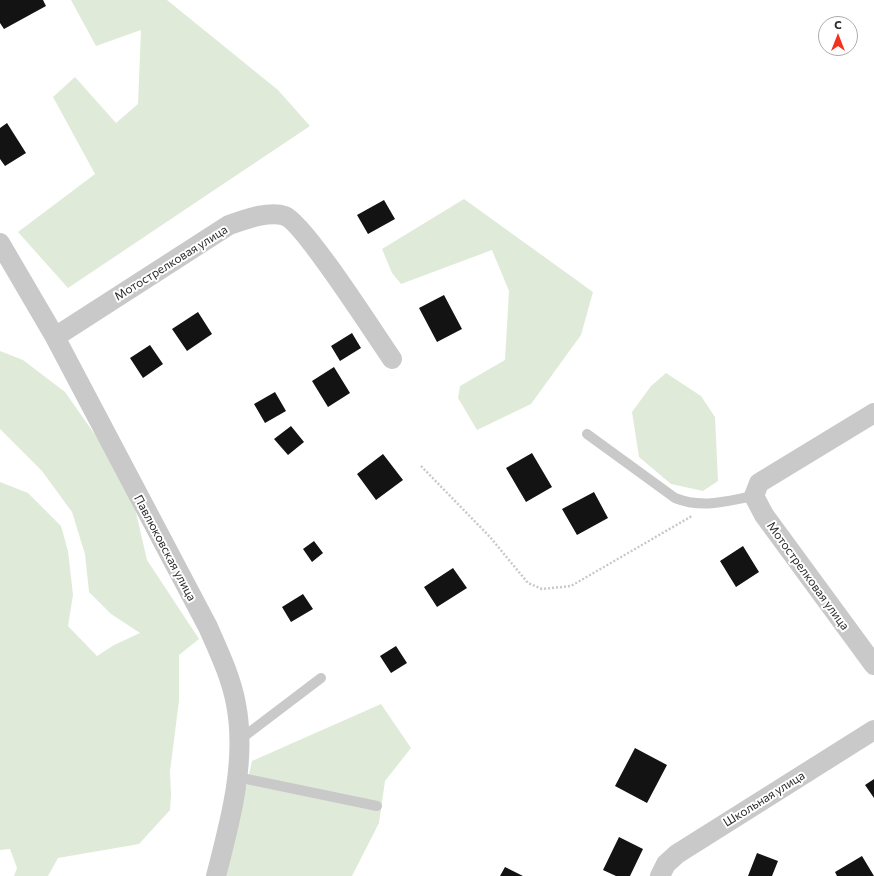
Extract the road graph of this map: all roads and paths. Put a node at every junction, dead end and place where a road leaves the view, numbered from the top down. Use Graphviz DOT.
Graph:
graph roads {
  1 [pos="0,243"];
  2 [pos="55,337"];
  3 [pos="392,359"];
  4 [pos="874,413"];
  5 [pos="587,434"];
  6 [pos="421,466"];
  7 [pos="757,489"];
  8 [pos="713,504"];
  9 [pos="874,665"];
  10 [pos="321,678"];
  11 [pos="874,730"];
  12 [pos="238,741"];
  13 [pos="237,777"];
  14 [pos="377,806"];
  15 [pos="216,876"];
  16 [pos="660,876"];
  1 -- 2 [label="street, Павлюковская улица"];
  2 -- 3 [label="street, Мотострелковая улица"];
  2 -- 12 [label="street, Павлюковская улица"];
  4 -- 7 [label="street"];
  5 -- 8 [label="lane"];
  6 -- 8 [label="path"];
  7 -- 8 [label="lane"];
  7 -- 9 [label="street, Мотострелковая улица"];
  10 -- 12 [label="lane"];
  11 -- 16 [label="street, Школьная улица"];
  12 -- 13 [label="street, Павлюковская улица"];
  13 -- 14 [label="lane"];
  13 -- 15 [label="street, Павлюковская улица"];
}
